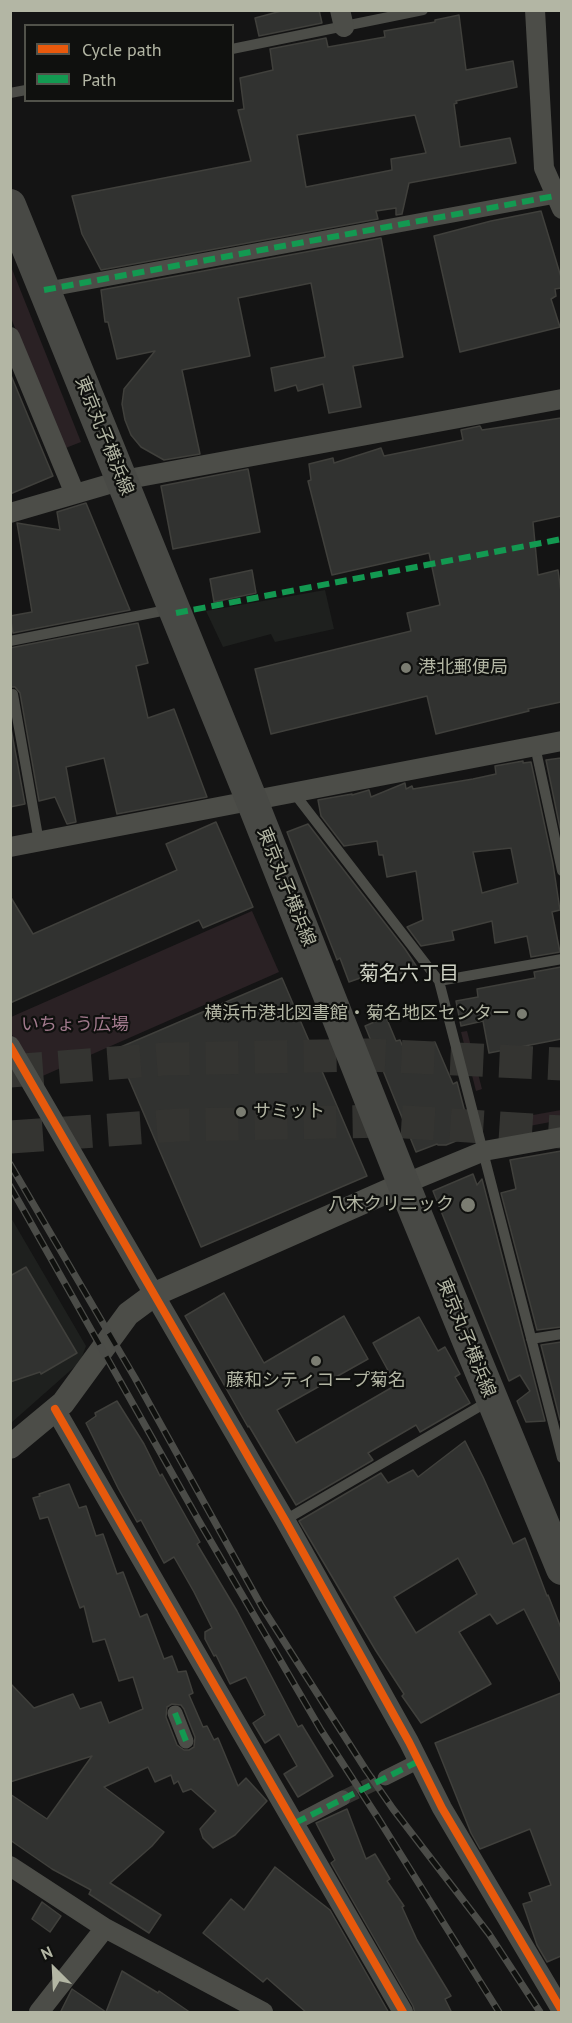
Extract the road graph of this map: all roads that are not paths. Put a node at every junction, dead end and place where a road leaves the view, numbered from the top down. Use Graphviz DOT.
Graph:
graph roads {
  1 [pos="423,10"];
  2 [pos="535,10"];
  3 [pos="342,19"];
  4 [pos="234,48"];
  5 [pos="558,203"];
  6 [pos="10,205"];
  7 [pos="44,290"];
  8 [pos="10,337"];
  9 [pos="561,399"];
  10 [pos="123,480"];
  11 [pos="75,494"];
  12 [pos="10,513"];
  13 [pos="174,609"];
  14 [pos="10,641"];
  15 [pos="10,695"];
  16 [pos="561,741"];
  17 [pos="535,746"];
  18 [pos="294,793"];
  19 [pos="252,801"];
  20 [pos="39,842"];
  21 [pos="10,847"];
  22 [pos="561,871"];
  23 [pos="561,959"];
  24 [pos="439,981"];
  25 [pos="10,1046"];
  26 [pos="561,1137"];
  27 [pos="484,1151"];
  28 [pos="404,1184"];
  29 [pos="155,1294"];
  30 [pos="561,1334"];
  31 [pos="531,1339"];
  32 [pos="491,1400"];
  33 [pos="55,1409"];
  34 [pos="10,1447"];
  35 [pos="561,1458"];
  36 [pos="285,1520"];
  37 [pos="561,1568"];
  38 [pos="175,1713"];
  39 [pos="186,1741"];
  40 [pos="419,1761"];
  41 [pos="384,1778"];
  42 [pos="344,1798"];
  43 [pos="295,1823"];
  44 [pos="10,1866"];
  45 [pos="105,1928"];
  46 [pos="561,2011"];
  47 [pos="39,2013"];
  48 [pos="263,2013"];
  49 [pos="403,2013"];
  1 -- 3 [label="lane"];
  2 -- 5 [label="street"];
  3 -- 4 [label="lane"];
  5 -- 7 [label="street"];
  6 -- 7 [label="main road, 東京丸子横浜線"];
  7 -- 10 [label="main road, 東京丸子横浜線"];
  8 -- 11 [label="street"];
  9 -- 10 [label="street"];
  10 -- 11 [label="street"];
  10 -- 13 [label="main road, 東京丸子横浜線"];
  11 -- 12 [label="street"];
  13 -- 14 [label="lane"];
  13 -- 19 [label="main road, 東京丸子横浜線"];
  15 -- 20 [label="lane"];
  16 -- 17 [label="street"];
  17 -- 18 [label="street"];
  17 -- 22 [label="lane"];
  18 -- 19 [label="street"];
  18 -- 24 [label="lane"];
  19 -- 20 [label="street"];
  19 -- 28 [label="main road, 東京丸子横浜線"];
  20 -- 21 [label="street"];
  23 -- 24 [label="lane"];
  24 -- 27 [label="lane"];
  25 -- 29 [label="street"];
  26 -- 27 [label="street"];
  27 -- 28 [label="street"];
  27 -- 31 [label="lane"];
  28 -- 29 [label="street"];
  28 -- 32 [label="main road, 東京丸子横浜線"];
  29 -- 33 [label="street"];
  29 -- 36 [label="street"];
  30 -- 31 [label="lane"];
  31 -- 35 [label="lane"];
  32 -- 36 [label="lane"];
  32 -- 37 [label="main road, 東京丸子横浜線"];
  33 -- 34 [label="street"];
  33 -- 43 [label="street"];
  36 -- 40 [label="street"];
  38 -- 39 [label="street"];
  40 -- 41 [label="street"];
  40 -- 46 [label="street"];
  42 -- 43 [label="street"];
  43 -- 49 [label="street"];
  44 -- 45 [label="street"];
  45 -- 47 [label="street"];
  45 -- 48 [label="street"];
}
